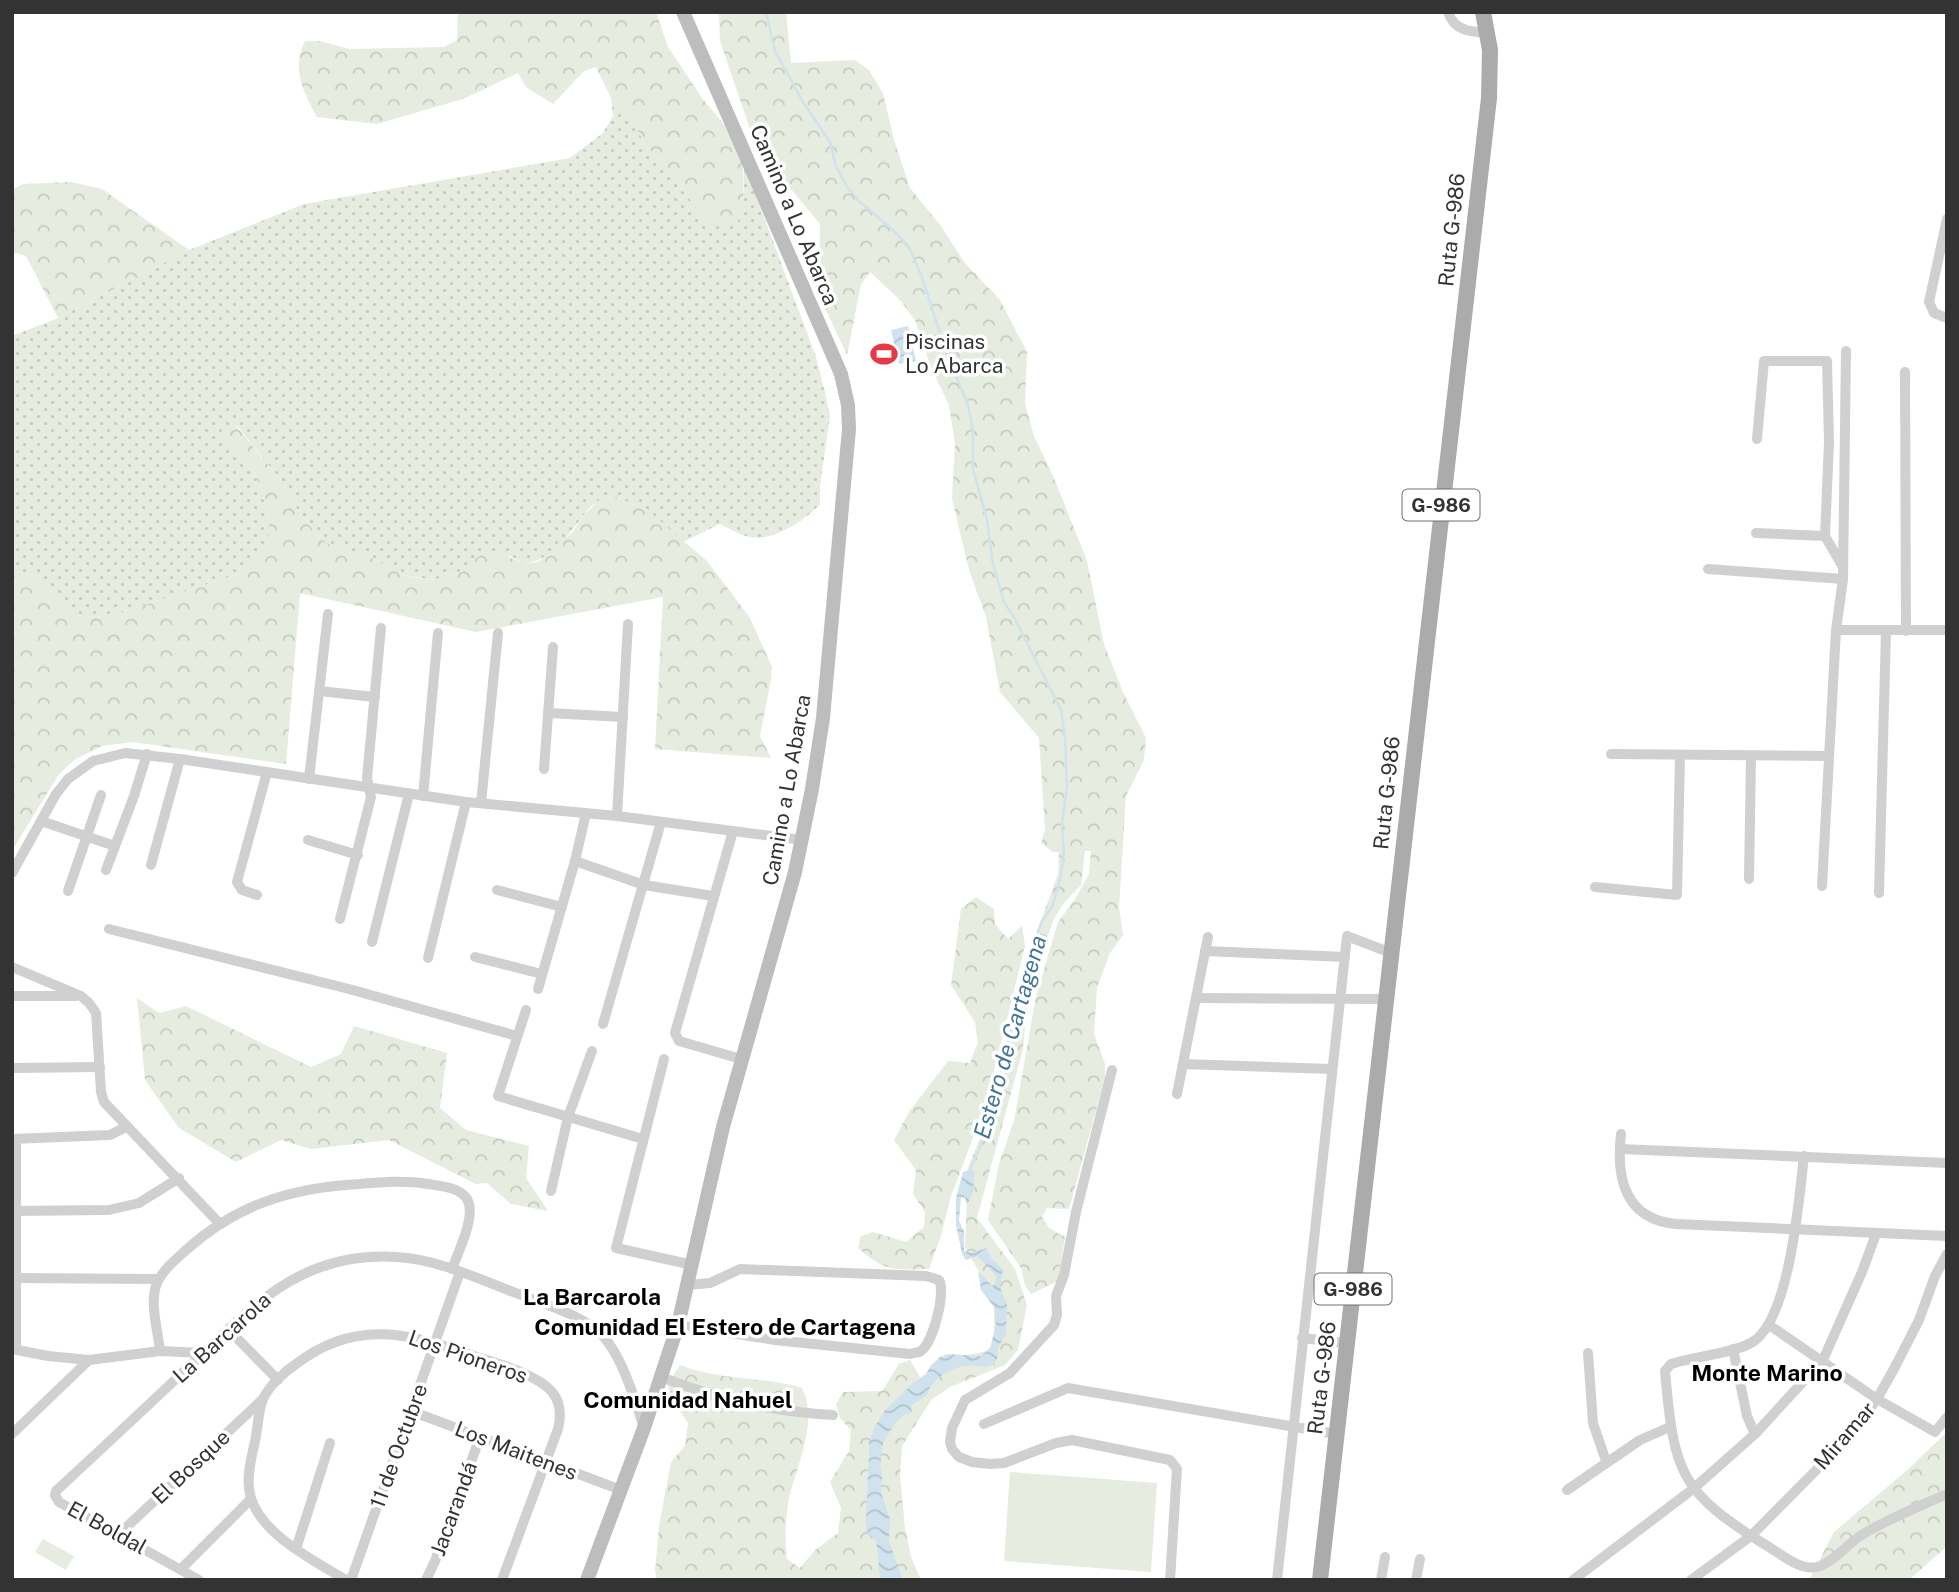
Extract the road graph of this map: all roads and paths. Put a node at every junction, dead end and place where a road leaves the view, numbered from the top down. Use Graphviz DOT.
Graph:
graph roads {
  1 [pos="683,12"];
  2 [pos="1448,12"];
  3 [pos="1483,12"];
  4 [pos="1487,33"];
  5 [pos="1947,219"];
  6 [pos="1947,318"];
  7 [pos="1827,360"];
  8 [pos="1905,372"];
  9 [pos="1757,439"];
  10 [pos="1756,533"];
  11 [pos="1825,536"];
  12 [pos="1708,569"];
  13 [pos="1843,573"];
  14 [pos="328,614"];
  15 [pos="628,624"];
  16 [pos="381,628"];
  17 [pos="1836,630"];
  18 [pos="1947,630"];
  19 [pos="1886,631"];
  20 [pos="1906,631"];
  21 [pos="498,633"];
  22 [pos="438,634"];
  23 [pos="552,647"];
  24 [pos="319,691"];
  25 [pos="375,696"];
  26 [pos="548,713"];
  27 [pos="623,718"];
  28 [pos="147,754"];
  29 [pos="1611,754"];
  30 [pos="1680,755"];
  31 [pos="1751,756"];
  32 [pos="1829,756"];
  33 [pos="180,759"];
  34 [pos="544,769"];
  35 [pos="267,772"];
  36 [pos="309,779"];
  37 [pos="369,788"];
  38 [pos="409,794"];
  39 [pos="101,795"];
  40 [pos="423,796"];
  41 [pos="466,802"];
  42 [pos="481,803"];
  43 [pos="586,813"];
  44 [pos="617,816"];
  45 [pos="41,821"];
  46 [pos="661,822"];
  47 [pos="733,831"];
  48 [pos="86,836"];
  49 [pos="308,840"];
  50 [pos="802,840"];
  51 [pos="115,846"];
  52 [pos="358,855"];
  53 [pos="575,861"];
  54 [pos="151,865"];
  55 [pos="106,870"];
  56 [pos="12,873"];
  57 [pos="1749,879"];
  58 [pos="644,885"];
  59 [pos="1822,886"];
  60 [pos="1595,887"];
  61 [pos="497,890"];
  62 [pos="68,891"];
  63 [pos="1879,893"];
  64 [pos="257,894"];
  65 [pos="713,896"];
  66 [pos="562,907"];
  67 [pos="340,919"];
  68 [pos="108,929"];
  69 [pos="1208,937"];
  70 [pos="372,942"];
  71 [pos="1205,951"];
  72 [pos="1391,953"];
  73 [pos="475,957"];
  74 [pos="1345,957"];
  75 [pos="428,958"];
  76 [pos="12,967"];
  77 [pos="542,974"];
  78 [pos="538,989"];
  79 [pos="12,996"];
  80 [pos="81,996"];
  81 [pos="1196,998"];
  82 [pos="1340,999"];
  83 [pos="1385,999"];
  84 [pos="526,1010"];
  85 [pos="603,1024"];
  86 [pos="517,1036"];
  87 [pos="592,1051"];
  88 [pos="664,1059"];
  89 [pos="741,1059"];
  90 [pos="1183,1063"];
  91 [pos="100,1067"];
  92 [pos="12,1068"];
  93 [pos="1332,1069"];
  94 [pos="1112,1070"];
  95 [pos="1177,1094"];
  96 [pos="568,1116"];
  97 [pos="126,1127"];
  98 [pos="1621,1134"];
  99 [pos="14,1139"];
  100 [pos="643,1139"];
  101 [pos="1620,1149"];
  102 [pos="1804,1156"];
  103 [pos="1947,1163"];
  104 [pos="179,1178"];
  105 [pos="551,1191"];
  106 [pos="14,1211"];
  107 [pos="220,1224"];
  108 [pos="1795,1229"];
  109 [pos="1876,1234"];
  110 [pos="1947,1236"];
  111 [pos="1947,1254"];
  112 [pos="693,1265"];
  113 [pos="456,1271"];
  114 [pos="14,1278"];
  115 [pos="158,1279"];
  116 [pos="688,1286"];
  117 [pos="678,1325"];
  118 [pos="1769,1325"];
  119 [pos="229,1330"];
  120 [pos="1302,1339"];
  121 [pos="435,1342"];
  122 [pos="1347,1343"];
  123 [pos="14,1349"];
  124 [pos="1733,1349"];
  125 [pos="160,1351"];
  126 [pos="204,1353"];
  127 [pos="1588,1353"];
  128 [pos="89,1360"];
  129 [pos="1823,1360"];
  130 [pos="660,1377"];
  131 [pos="278,1380"];
  132 [pos="263,1399"];
  133 [pos="1877,1399"];
  134 [pos="411,1411"];
  135 [pos="833,1415"];
  136 [pos="1947,1417"];
  137 [pos="984,1424"];
  138 [pos="1293,1427"];
  139 [pos="1670,1427"];
  140 [pos="644,1428"];
  141 [pos="12,1434"];
  142 [pos="1336,1434"];
  143 [pos="1755,1434"];
  144 [pos="480,1437"];
  145 [pos="330,1443"];
  146 [pos="1606,1461"];
  147 [pos="546,1463"];
  148 [pos="1693,1489"];
  149 [pos="621,1490"];
  150 [pos="1567,1490"];
  151 [pos="1947,1494"];
  152 [pos="55,1495"];
  153 [pos="251,1499"];
  154 [pos="118,1535"];
  155 [pos="1751,1536"];
  156 [pos="296,1549"];
  157 [pos="1385,1557"];
  158 [pos="1420,1559"];
  159 [pos="181,1569"];
  160 [pos="1700,1577"];
  161 [pos="199,1580"];
  162 [pos="348,1580"];
  163 [pos="426,1580"];
  164 [pos="502,1580"];
  165 [pos="587,1580"];
  166 [pos="1170,1580"];
  167 [pos="1277,1580"];
  168 [pos="1320,1580"];
  169 [pos="1381,1580"];
  170 [pos="1416,1580"];
  171 [pos="1573,1580"];
  1 -- 50 [label="main road, Camino a Lo Abarca"];
  2 -- 4 [label="street"];
  3 -- 4 [label="main road, Ruta G-986 / G-986"];
  4 -- 72 [label="main road, Ruta G-986 / G-986"];
  5 -- 6 [label="street"];
  7 -- 9 [label="street"];
  7 -- 11 [label="street"];
  7 -- 13 [label="street"];
  8 -- 20 [label="street"];
  10 -- 11 [label="street"];
  11 -- 13 [label="street"];
  12 -- 13 [label="street"];
  13 -- 17 [label="street"];
  14 -- 24 [label="street"];
  15 -- 27 [label="street"];
  16 -- 25 [label="street"];
  17 -- 19 [label="street"];
  17 -- 32 [label="street"];
  18 -- 20 [label="street"];
  19 -- 20 [label="street"];
  19 -- 63 [label="street"];
  21 -- 42 [label="street"];
  22 -- 40 [label="street"];
  23 -- 26 [label="street"];
  24 -- 25 [label="street"];
  24 -- 36 [label="street"];
  25 -- 37 [label="street"];
  26 -- 27 [label="street"];
  26 -- 34 [label="street"];
  27 -- 44 [label="street"];
  28 -- 33 [label="street"];
  28 -- 45 [label="street"];
  28 -- 51 [label="street"];
  29 -- 30 [label="street"];
  30 -- 31 [label="street"];
  30 -- 60 [label="street"];
  31 -- 32 [label="street"];
  31 -- 57 [label="street"];
  32 -- 59 [label="street"];
  33 -- 35 [label="street"];
  33 -- 54 [label="street"];
  35 -- 36 [label="street"];
  35 -- 64 [label="street"];
  36 -- 37 [label="street"];
  37 -- 38 [label="street"];
  37 -- 52 [label="street"];
  38 -- 40 [label="street"];
  38 -- 70 [label="street"];
  39 -- 48 [label="street"];
  40 -- 41 [label="street"];
  41 -- 42 [label="street"];
  41 -- 75 [label="street"];
  42 -- 43 [label="street"];
  43 -- 44 [label="street"];
  43 -- 53 [label="street"];
  44 -- 46 [label="street"];
  45 -- 48 [label="street"];
  45 -- 56 [label="street"];
  46 -- 47 [label="street"];
  46 -- 58 [label="street"];
  47 -- 50 [label="street"];
  47 -- 65 [label="street"];
  48 -- 51 [label="street"];
  48 -- 62 [label="street"];
  49 -- 52 [label="street"];
  50 -- 89 [label="main road, Camino a Lo Abarca"];
  51 -- 55 [label="street"];
  52 -- 67 [label="street"];
  53 -- 58 [label="street"];
  53 -- 66 [label="street"];
  58 -- 65 [label="street"];
  58 -- 85 [label="street"];
  61 -- 66 [label="street"];
  65 -- 89 [label="street"];
  66 -- 77 [label="street"];
  68 -- 86 [label="street"];
  69 -- 71 [label="street"];
  71 -- 74 [label="street"];
  71 -- 81 [label="street"];
  72 -- 74 [label="street"];
  72 -- 83 [label="main road, Ruta G-986 / G-986"];
  73 -- 77 [label="street"];
  74 -- 82 [label="street"];
  76 -- 80 [label="street"];
  77 -- 78 [label="street"];
  79 -- 80 [label="street"];
  80 -- 91 [label="street"];
  81 -- 82 [label="street"];
  81 -- 90 [label="street"];
  82 -- 83 [label="street"];
  82 -- 93 [label="street"];
  83 -- 122 [label="main road, Ruta G-986 / G-986"];
  84 -- 86 [label="street"];
  86 -- 96 [label="street"];
  87 -- 96 [label="street"];
  88 -- 100 [label="street"];
  89 -- 112 [label="main road, Camino a Lo Abarca"];
  90 -- 93 [label="street"];
  90 -- 95 [label="street"];
  91 -- 92 [label="street"];
  91 -- 97 [label="street"];
  93 -- 120 [label="street"];
  94 -- 166 [label="street"];
  96 -- 100 [label="street"];
  96 -- 105 [label="street"];
  97 -- 99 [label="street"];
  97 -- 104 [label="street"];
  98 -- 101 [label="street"];
  99 -- 106 [label="street"];
  100 -- 112 [label="street"];
  101 -- 102 [label="street"];
  101 -- 108 [label="street"];
  102 -- 103 [label="street"];
  102 -- 108 [label="street"];
  104 -- 106 [label="street"];
  104 -- 107 [label="street"];
  106 -- 114 [label="street"];
  107 -- 113 [label="street, 11 de Octubre"];
  107 -- 115 [label="street, 11 de Octubre"];
  108 -- 109 [label="street"];
  108 -- 118 [label="street"];
  109 -- 110 [label="street"];
  109 -- 129 [label="street"];
  111 -- 133 [label="street, Miramar"];
  112 -- 116 [label="main road, Camino a Lo Abarca"];
  113 -- 119 [label="street, La Barcarola"];
  113 -- 121 [label="street, 11 de Octubre"];
  113 -- 140 [label="street, La Barcarola"];
  114 -- 115 [label="street"];
  114 -- 123 [label="street"];
  115 -- 125 [label="street"];
  116 -- 117 [label="main road, Camino a Lo Abarca"];
  116 -- 117 [label="street"];
  117 -- 130 [label="main road, Camino a Lo Abarca"];
  118 -- 124 [label="street"];
  118 -- 129 [label="street"];
  119 -- 126 [label="street, La Barcarola"];
  119 -- 131 [label="street"];
  120 -- 122 [label="street"];
  120 -- 138 [label="street"];
  121 -- 131 [label="street, Los Pioneros"];
  121 -- 134 [label="street, 11 de Octubre"];
  121 -- 147 [label="street, Los Pioneros"];
  122 -- 142 [label="main road, Ruta G-986 / G-986"];
  123 -- 128 [label="street"];
  124 -- 139 [label="street"];
  124 -- 143 [label="street"];
  125 -- 126 [label="street"];
  125 -- 128 [label="street"];
  126 -- 152 [label="street, La Barcarola"];
  127 -- 146 [label="street"];
  128 -- 141 [label="street"];
  129 -- 133 [label="street"];
  129 -- 143 [label="street"];
  130 -- 135 [label="street"];
  130 -- 140 [label="main road, Camino a Lo Abarca"];
  131 -- 132 [label="street, Los Pioneros"];
  132 -- 153 [label="street, Los Pioneros"];
  132 -- 154 [label="street, El Bosque"];
  133 -- 136 [label="street"];
  133 -- 155 [label="street, Miramar"];
  134 -- 144 [label="street, Los Maitenes"];
  134 -- 162 [label="street, 11 de Octubre"];
  137 -- 138 [label="street"];
  138 -- 142 [label="street"];
  138 -- 167 [label="street"];
  139 -- 146 [label="street"];
  139 -- 148 [label="street"];
  140 -- 149 [label="main road, Camino a Lo Abarca"];
  142 -- 168 [label="main road, Ruta G-986 / G-986"];
  143 -- 148 [label="street"];
  144 -- 147 [label="street, Los Maitenes"];
  144 -- 163 [label="street, Jacarandá"];
  145 -- 156 [label="street"];
  146 -- 150 [label="street"];
  147 -- 149 [label="street, Los Maitenes"];
  147 -- 164 [label="street, Los Pioneros"];
  148 -- 155 [label="street"];
  148 -- 171 [label="street"];
  149 -- 165 [label="main road, Camino a Lo Abarca"];
  151 -- 155 [label="street"];
  152 -- 154 [label="street, El Boldal"];
  153 -- 156 [label="street"];
  153 -- 159 [label="street"];
  154 -- 159 [label="street, El Boldal"];
  155 -- 160 [label="street, Miramar"];
  156 -- 162 [label="street"];
  157 -- 169 [label="street"];
  158 -- 170 [label="street"];
  159 -- 161 [label="street, El Boldal"];
}
